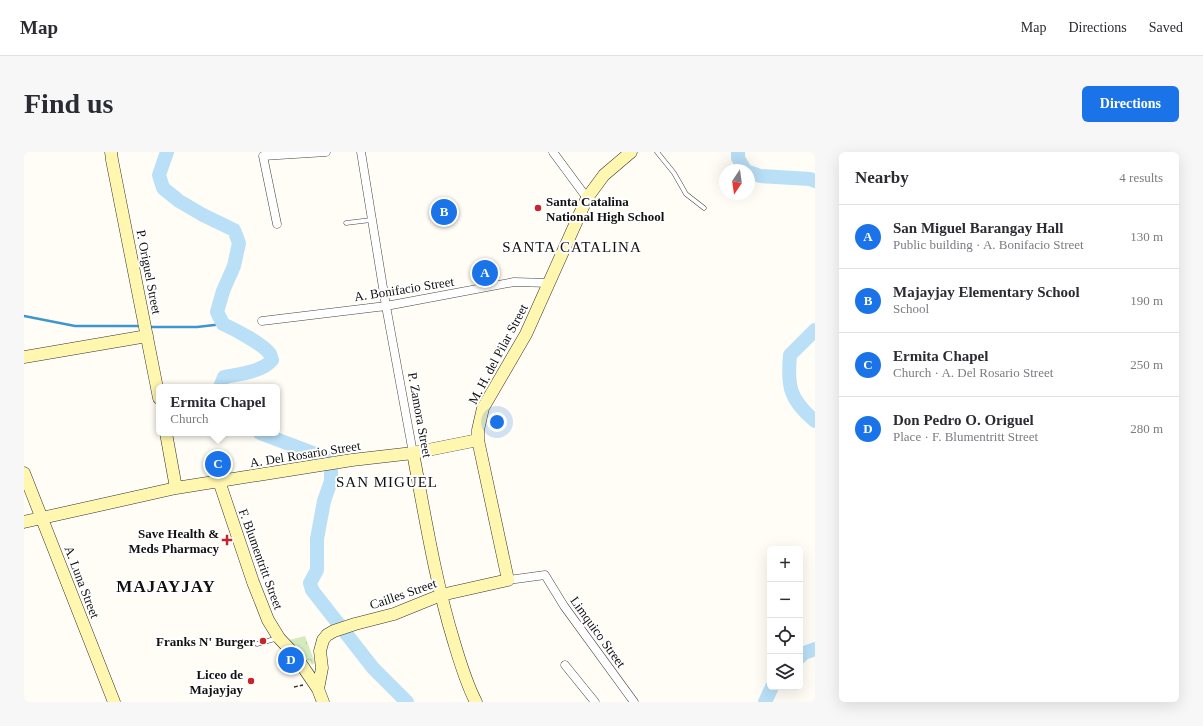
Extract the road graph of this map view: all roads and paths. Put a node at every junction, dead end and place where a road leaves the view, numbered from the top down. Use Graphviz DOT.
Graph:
graph roads {
  1 [pos="112,152"];
  2 [pos="324,152"];
  3 [pos="361,152"];
  4 [pos="553,152"];
  5 [pos="657,152"];
  6 [pos="624,154"];
  7 [pos="587,198"];
  8 [pos="704,208"];
  9 [pos="371,220"];
  10 [pos="346,223"];
  11 [pos="277,224"];
  12 [pos="550,283"];
  13 [pos="386,306"];
  14 [pos="262,321"];
  15 [pos="147,336"];
  16 [pos="24,357"];
  17 [pos="156,384"];
  18 [pos="167,436"];
  19 [pos="478,440"];
  20 [pos="413,453"];
  21 [pos="24,473"];
  22 [pos="219,481"];
  23 [pos="176,488"];
  24 [pos="42,518"];
  25 [pos="24,522"];
  26 [pos="545,575"];
  27 [pos="508,580"];
  28 [pos="441,595"];
  29 [pos="278,638"];
  30 [pos="257,644"];
  31 [pos="565,665"];
  32 [pos="318,688"];
  33 [pos="114,702"];
  34 [pos="323,702"];
  35 [pos="476,702"];
  36 [pos="595,702"];
  37 [pos="634,702"];
  1 -- 15 [label="main road, P. Origuel Street"];
  2 -- 11 [label="street"];
  3 -- 9 [label="street, P. Zamora Street"];
  4 -- 7 [label="street"];
  5 -- 8 [label="lane"];
  6 -- 7 [label="main road, M. H. del Pilar Street"];
  7 -- 12 [label="main road, M. H. del Pilar Street"];
  9 -- 10 [label="lane"];
  9 -- 13 [label="street, P. Zamora Street"];
  12 -- 13 [label="street, A. Bonifacio Street"];
  12 -- 19 [label="main road, M. H. del Pilar Street"];
  13 -- 14 [label="street, A. Bonifacio Street"];
  13 -- 20 [label="street, P. Zamora Street"];
  15 -- 16 [label="main road"];
  15 -- 17 [label="main road, P. Origuel Street"];
  18 -- 23 [label="main road"];
  19 -- 20 [label="main road, A. Del Rosario Street"];
  19 -- 27 [label="main road, M. H. del Pilar Street"];
  20 -- 22 [label="main road, A. Del Rosario Street"];
  20 -- 28 [label="main road, P. Zamora Street"];
  21 -- 24 [label="main road, A. Luna Street"];
  22 -- 23 [label="main road, A. Del Rosario Street"];
  22 -- 29 [label="main road, F. Blumentritt Street"];
  23 -- 24 [label="main road, A. Del Rosario Street"];
  24 -- 25 [label="main road, A. Del Rosario Street"];
  24 -- 33 [label="main road, A. Luna Street"];
  26 -- 27 [label="street, Cailles Street"];
  26 -- 37 [label="street, Limquico Street"];
  27 -- 28 [label="main road, Cailles Street"];
  28 -- 32 [label="main road, Cailles Street"];
  28 -- 35 [label="main road, P. Zamora Street"];
  29 -- 30 [label="lane"];
  29 -- 32 [label="main road, F. Blumentritt Street"];
  31 -- 36 [label="street"];
  32 -- 34 [label="main road, F. Blumentritt Street"];
}
